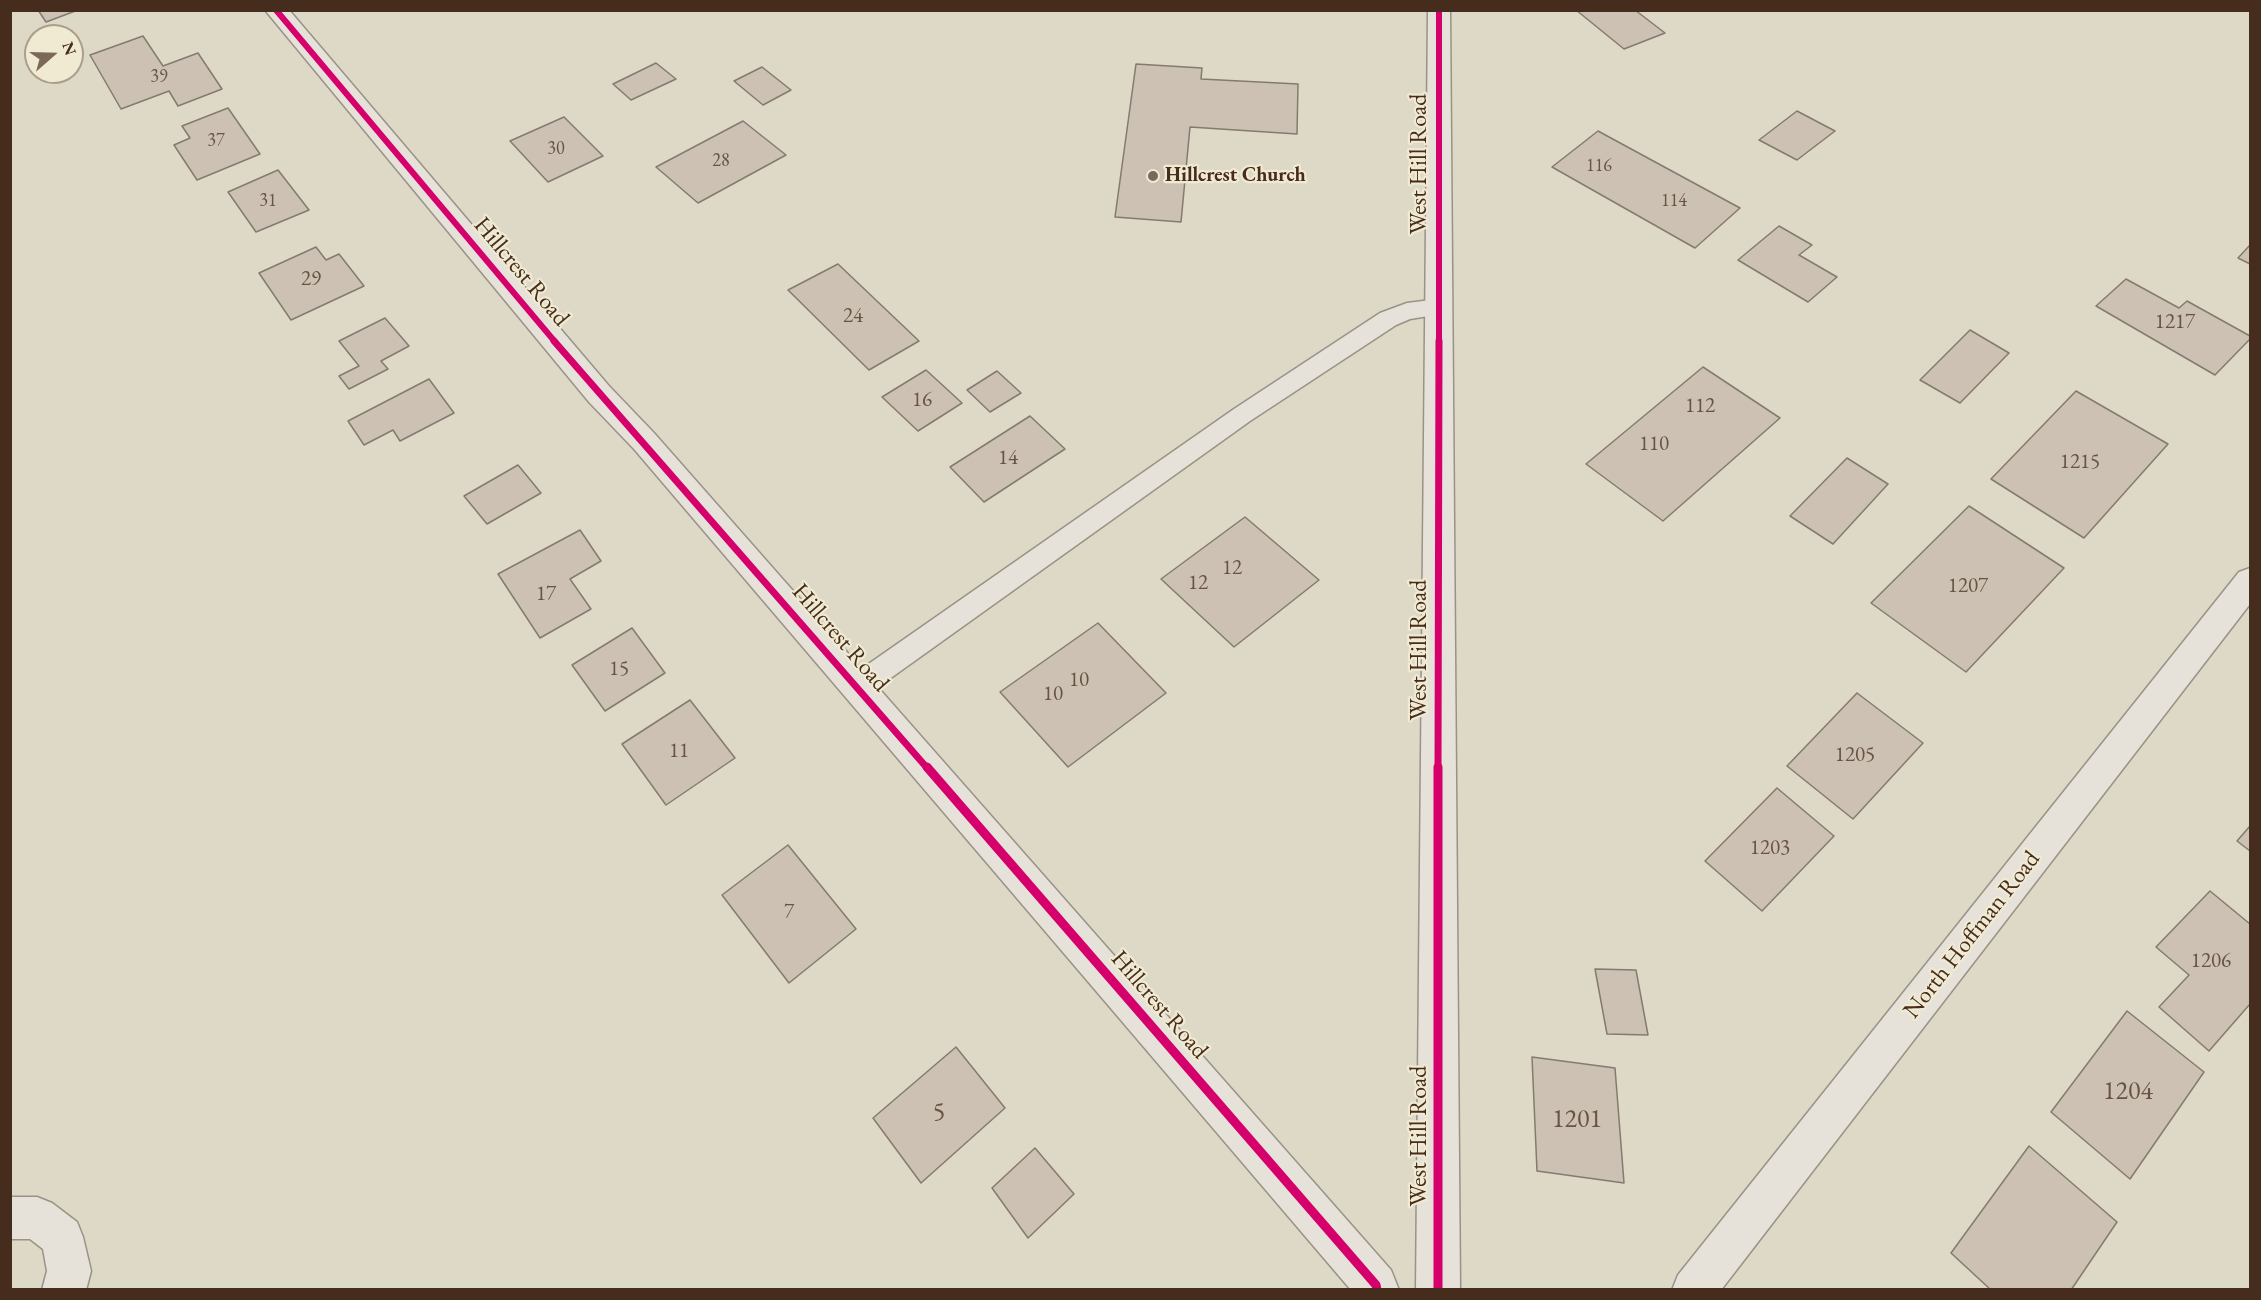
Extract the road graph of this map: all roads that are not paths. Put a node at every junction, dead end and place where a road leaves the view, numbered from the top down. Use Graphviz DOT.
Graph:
graph roads {
  1 [pos="276,10"];
  2 [pos="1439,10"];
  3 [pos="1439,307"];
  4 [pos="2250,581"];
  5 [pos="857,687"];
  6 [pos="10,1218"];
  7 [pos="64,1290"];
  8 [pos="1377,1290"];
  9 [pos="1438,1290"];
  10 [pos="1693,1290"];
  1 -- 5 [label="street, Hillcrest Road"];
  2 -- 3 [label="street, West Hill Road"];
  3 -- 5 [label="lane"];
  3 -- 9 [label="street, West Hill Road"];
  4 -- 10 [label="street, North Hoffman Road"];
  5 -- 8 [label="street, Hillcrest Road"];
  6 -- 7 [label="street"];
}
